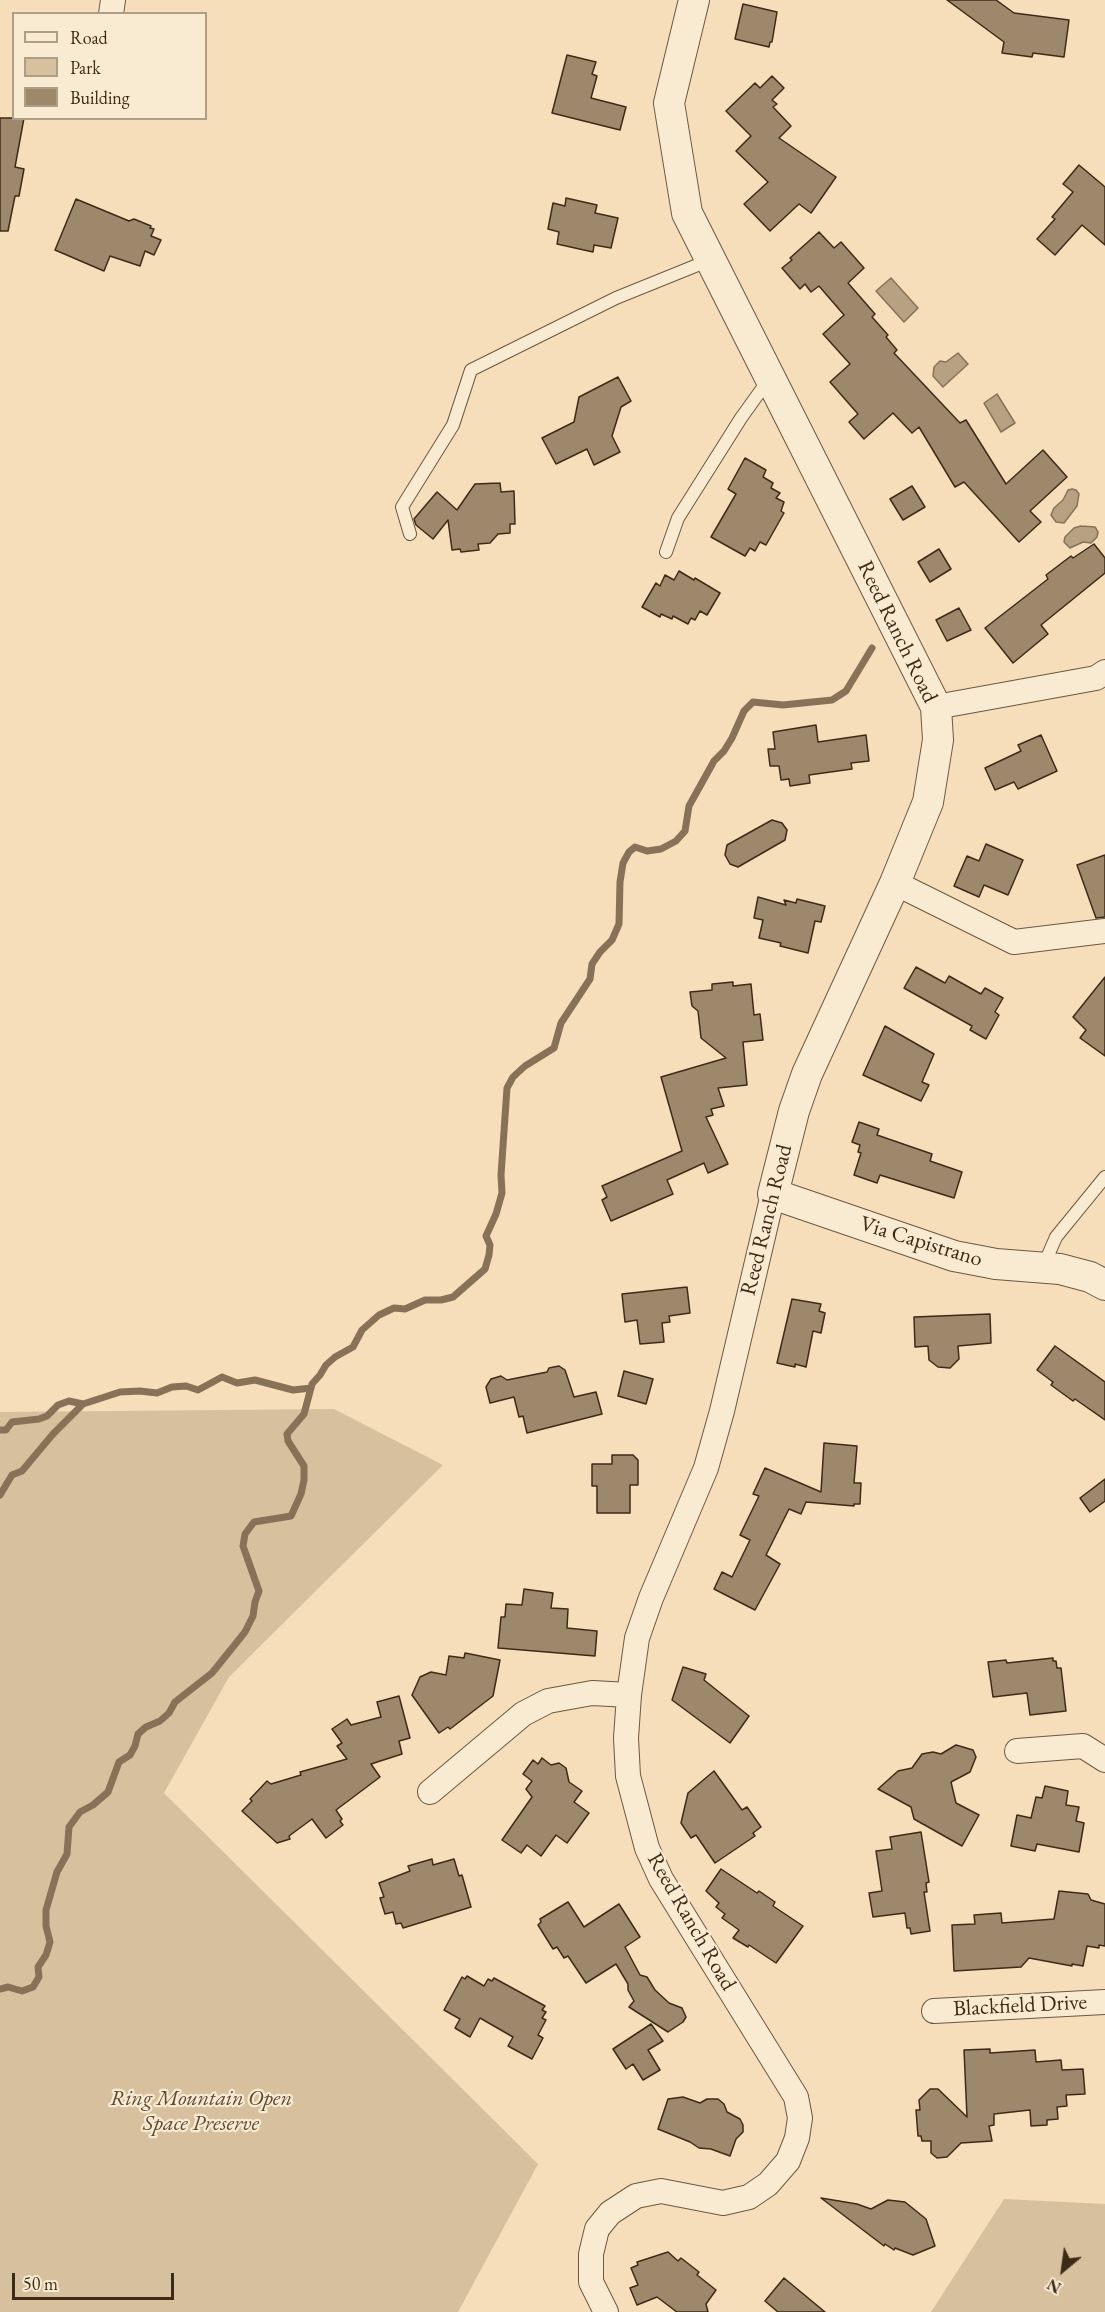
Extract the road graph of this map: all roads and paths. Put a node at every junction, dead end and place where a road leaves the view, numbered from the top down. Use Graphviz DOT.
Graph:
graph roads {
  1 [pos="694,0"];
  2 [pos="710,260"];
  3 [pos="769,378"];
  4 [pos="410,534"];
  5 [pos="666,552"];
  6 [pos="1105,672"];
  7 [pos="936,707"];
  8 [pos="895,883"];
  9 [pos="1105,931"];
  10 [pos="1105,1177"];
  11 [pos="773,1194"];
  12 [pos="1043,1269"];
  13 [pos="1105,1285"];
  14 [pos="629,1695"];
  15 [pos="1017,1752"];
  16 [pos="1105,1760"];
  17 [pos="430,1792"];
  18 [pos="1105,2002"];
  19 [pos="934,2011"];
  20 [pos="606,2312"];
  1 -- 2 [label="street, Reed Ranch Road"];
  2 -- 3 [label="street, Reed Ranch Road"];
  2 -- 4 [label="lane"];
  3 -- 5 [label="lane"];
  3 -- 7 [label="street, Reed Ranch Road"];
  6 -- 7 [label="street"];
  7 -- 8 [label="street, Reed Ranch Road"];
  8 -- 9 [label="street"];
  8 -- 11 [label="street, Reed Ranch Road"];
  10 -- 12 [label="lane"];
  11 -- 12 [label="street, Via Capistrano"];
  11 -- 14 [label="street, Reed Ranch Road"];
  12 -- 13 [label="street, Via Capistrano"];
  14 -- 17 [label="street"];
  14 -- 20 [label="street, Reed Ranch Road"];
  15 -- 16 [label="street"];
  18 -- 19 [label="street, Blackfield Drive"];
}
